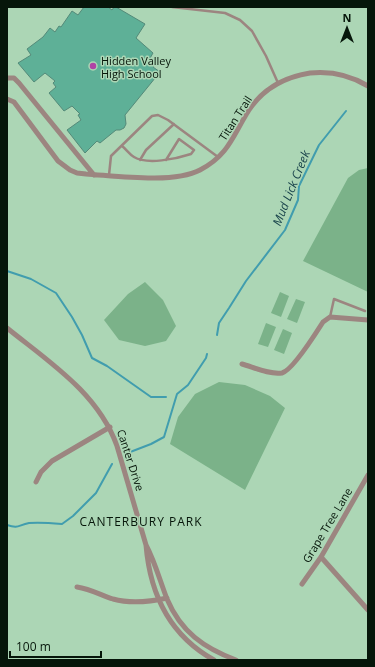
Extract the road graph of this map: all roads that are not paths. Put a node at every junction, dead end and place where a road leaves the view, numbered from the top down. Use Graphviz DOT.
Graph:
graph roads {
  1 [pos="172,7"];
  2 [pos="7,78"];
  3 [pos="278,83"];
  4 [pos="368,86"];
  5 [pos="7,99"];
  6 [pos="174,124"];
  7 [pos="122,146"];
  8 [pos="219,157"];
  9 [pos="140,160"];
  10 [pos="166,160"];
  11 [pos="94,175"];
  12 [pos="108,175"];
  13 [pos="366,311"];
  14 [pos="330,317"];
  15 [pos="368,320"];
  16 [pos="7,328"];
  17 [pos="242,364"];
  18 [pos="110,427"];
  19 [pos="368,475"];
  20 [pos="36,482"];
  21 [pos="146,545"];
  22 [pos="320,557"];
  23 [pos="302,584"];
  24 [pos="77,587"];
  25 [pos="167,598"];
  26 [pos="159,600"];
  27 [pos="368,610"];
  28 [pos="214,660"];
  29 [pos="236,660"];
  1 -- 3 [label="lane"];
  2 -- 11 [label="street"];
  3 -- 4 [label="street, Titan Trail"];
  3 -- 8 [label="street, Titan Trail"];
  5 -- 11 [label="street, Titan Trail"];
  6 -- 7 [label="lane"];
  6 -- 8 [label="lane"];
  6 -- 9 [label="lane"];
  7 -- 9 [label="lane"];
  7 -- 12 [label="lane"];
  8 -- 12 [label="street, Titan Trail"];
  9 -- 10 [label="lane"];
  10 -- 10 [label="lane"];
  11 -- 12 [label="street, Titan Trail"];
  13 -- 14 [label="lane"];
  14 -- 15 [label="street"];
  14 -- 17 [label="street"];
  16 -- 18 [label="street, Canter Drive"];
  18 -- 20 [label="street"];
  18 -- 21 [label="street, Canter Drive"];
  19 -- 22 [label="street, Grape Tree Lane"];
  21 -- 25 [label="street, Canter Drive"];
  21 -- 26 [label="street, Canter Drive"];
  22 -- 23 [label="street, Grape Tree Lane"];
  22 -- 27 [label="street"];
  24 -- 26 [label="street"];
  25 -- 26 [label="street"];
  25 -- 29 [label="street, Canter Drive"];
  26 -- 28 [label="street, Canter Drive"];
}
